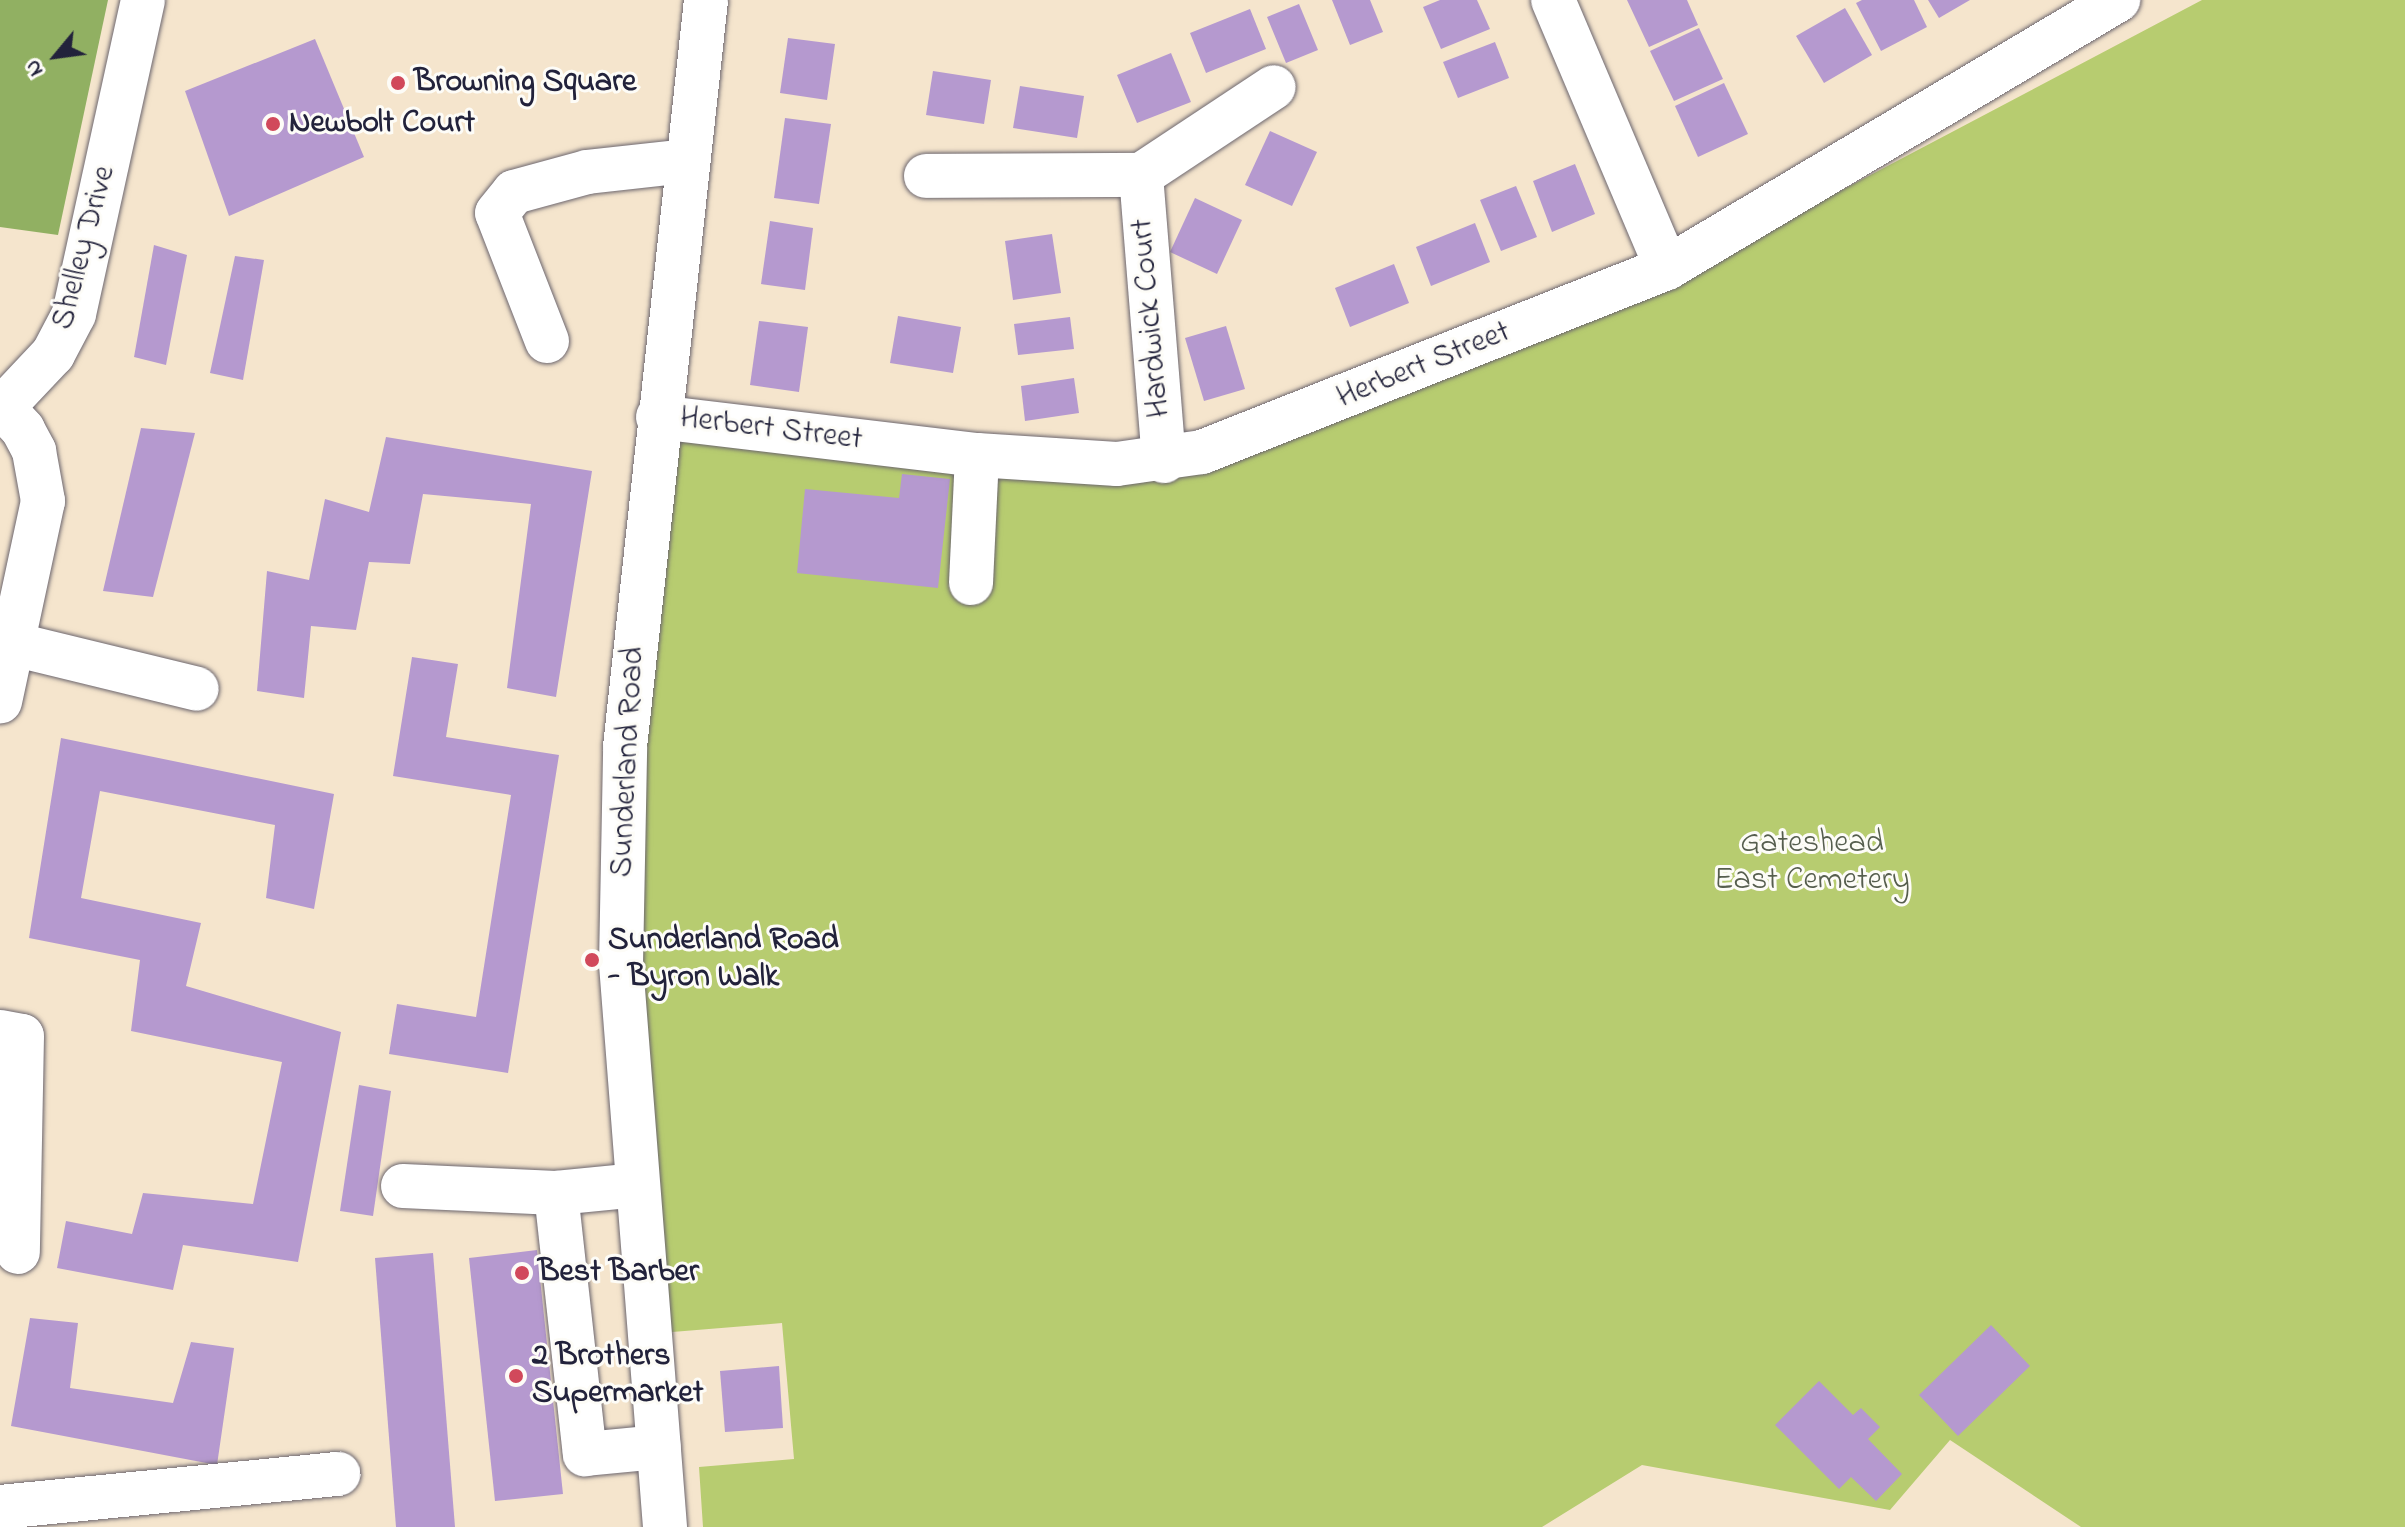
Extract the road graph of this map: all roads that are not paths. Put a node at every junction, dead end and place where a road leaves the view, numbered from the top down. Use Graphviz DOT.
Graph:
graph roads {
  1 [pos="143,0"];
  2 [pos="706,0"];
  3 [pos="1553,0"];
  4 [pos="2118,0"];
  5 [pos="1274,87"];
  6 [pos="687,161"];
  7 [pos="1141,175"];
  8 [pos="926,176"];
  9 [pos="1667,268"];
  10 [pos="547,341"];
  11 [pos="2,406"];
  12 [pos="658,417"];
  13 [pos="977,455"];
  14 [pos="1164,461"];
  15 [pos="971,583"];
  16 [pos="13,644"];
  17 [pos="197,689"];
  18 [pos="0,701"];
  19 [pos="0,1032"];
  20 [pos="638,1185"];
  21 [pos="403,1186"];
  22 [pos="556,1193"];
  23 [pos="18,1252"];
  24 [pos="659,1447"];
  25 [pos="338,1474"];
  26 [pos="0,1507"];
  27 [pos="665,1527"];
  1 -- 11 [label="street, Shelley Drive"];
  2 -- 6 [label="street, Sunderland Road"];
  3 -- 9 [label="street"];
  4 -- 9 [label="street, Herbert Street"];
  5 -- 7 [label="street, Hardwick Court"];
  6 -- 10 [label="street"];
  6 -- 12 [label="street, Sunderland Road"];
  7 -- 8 [label="street, Hardwick Court"];
  7 -- 14 [label="street, Hardwick Court"];
  9 -- 14 [label="street, Herbert Street"];
  11 -- 16 [label="street, Shelley Drive"];
  12 -- 13 [label="street, Herbert Street"];
  12 -- 20 [label="street, Sunderland Road"];
  13 -- 14 [label="street, Herbert Street"];
  13 -- 15 [label="street"];
  16 -- 17 [label="street"];
  16 -- 18 [label="street, Shelley Drive"];
  19 -- 23 [label="street"];
  20 -- 22 [label="street"];
  20 -- 24 [label="street, Sunderland Road"];
  21 -- 22 [label="street"];
  22 -- 24 [label="street"];
  24 -- 27 [label="street, Sunderland Road"];
  25 -- 26 [label="street"];
}
